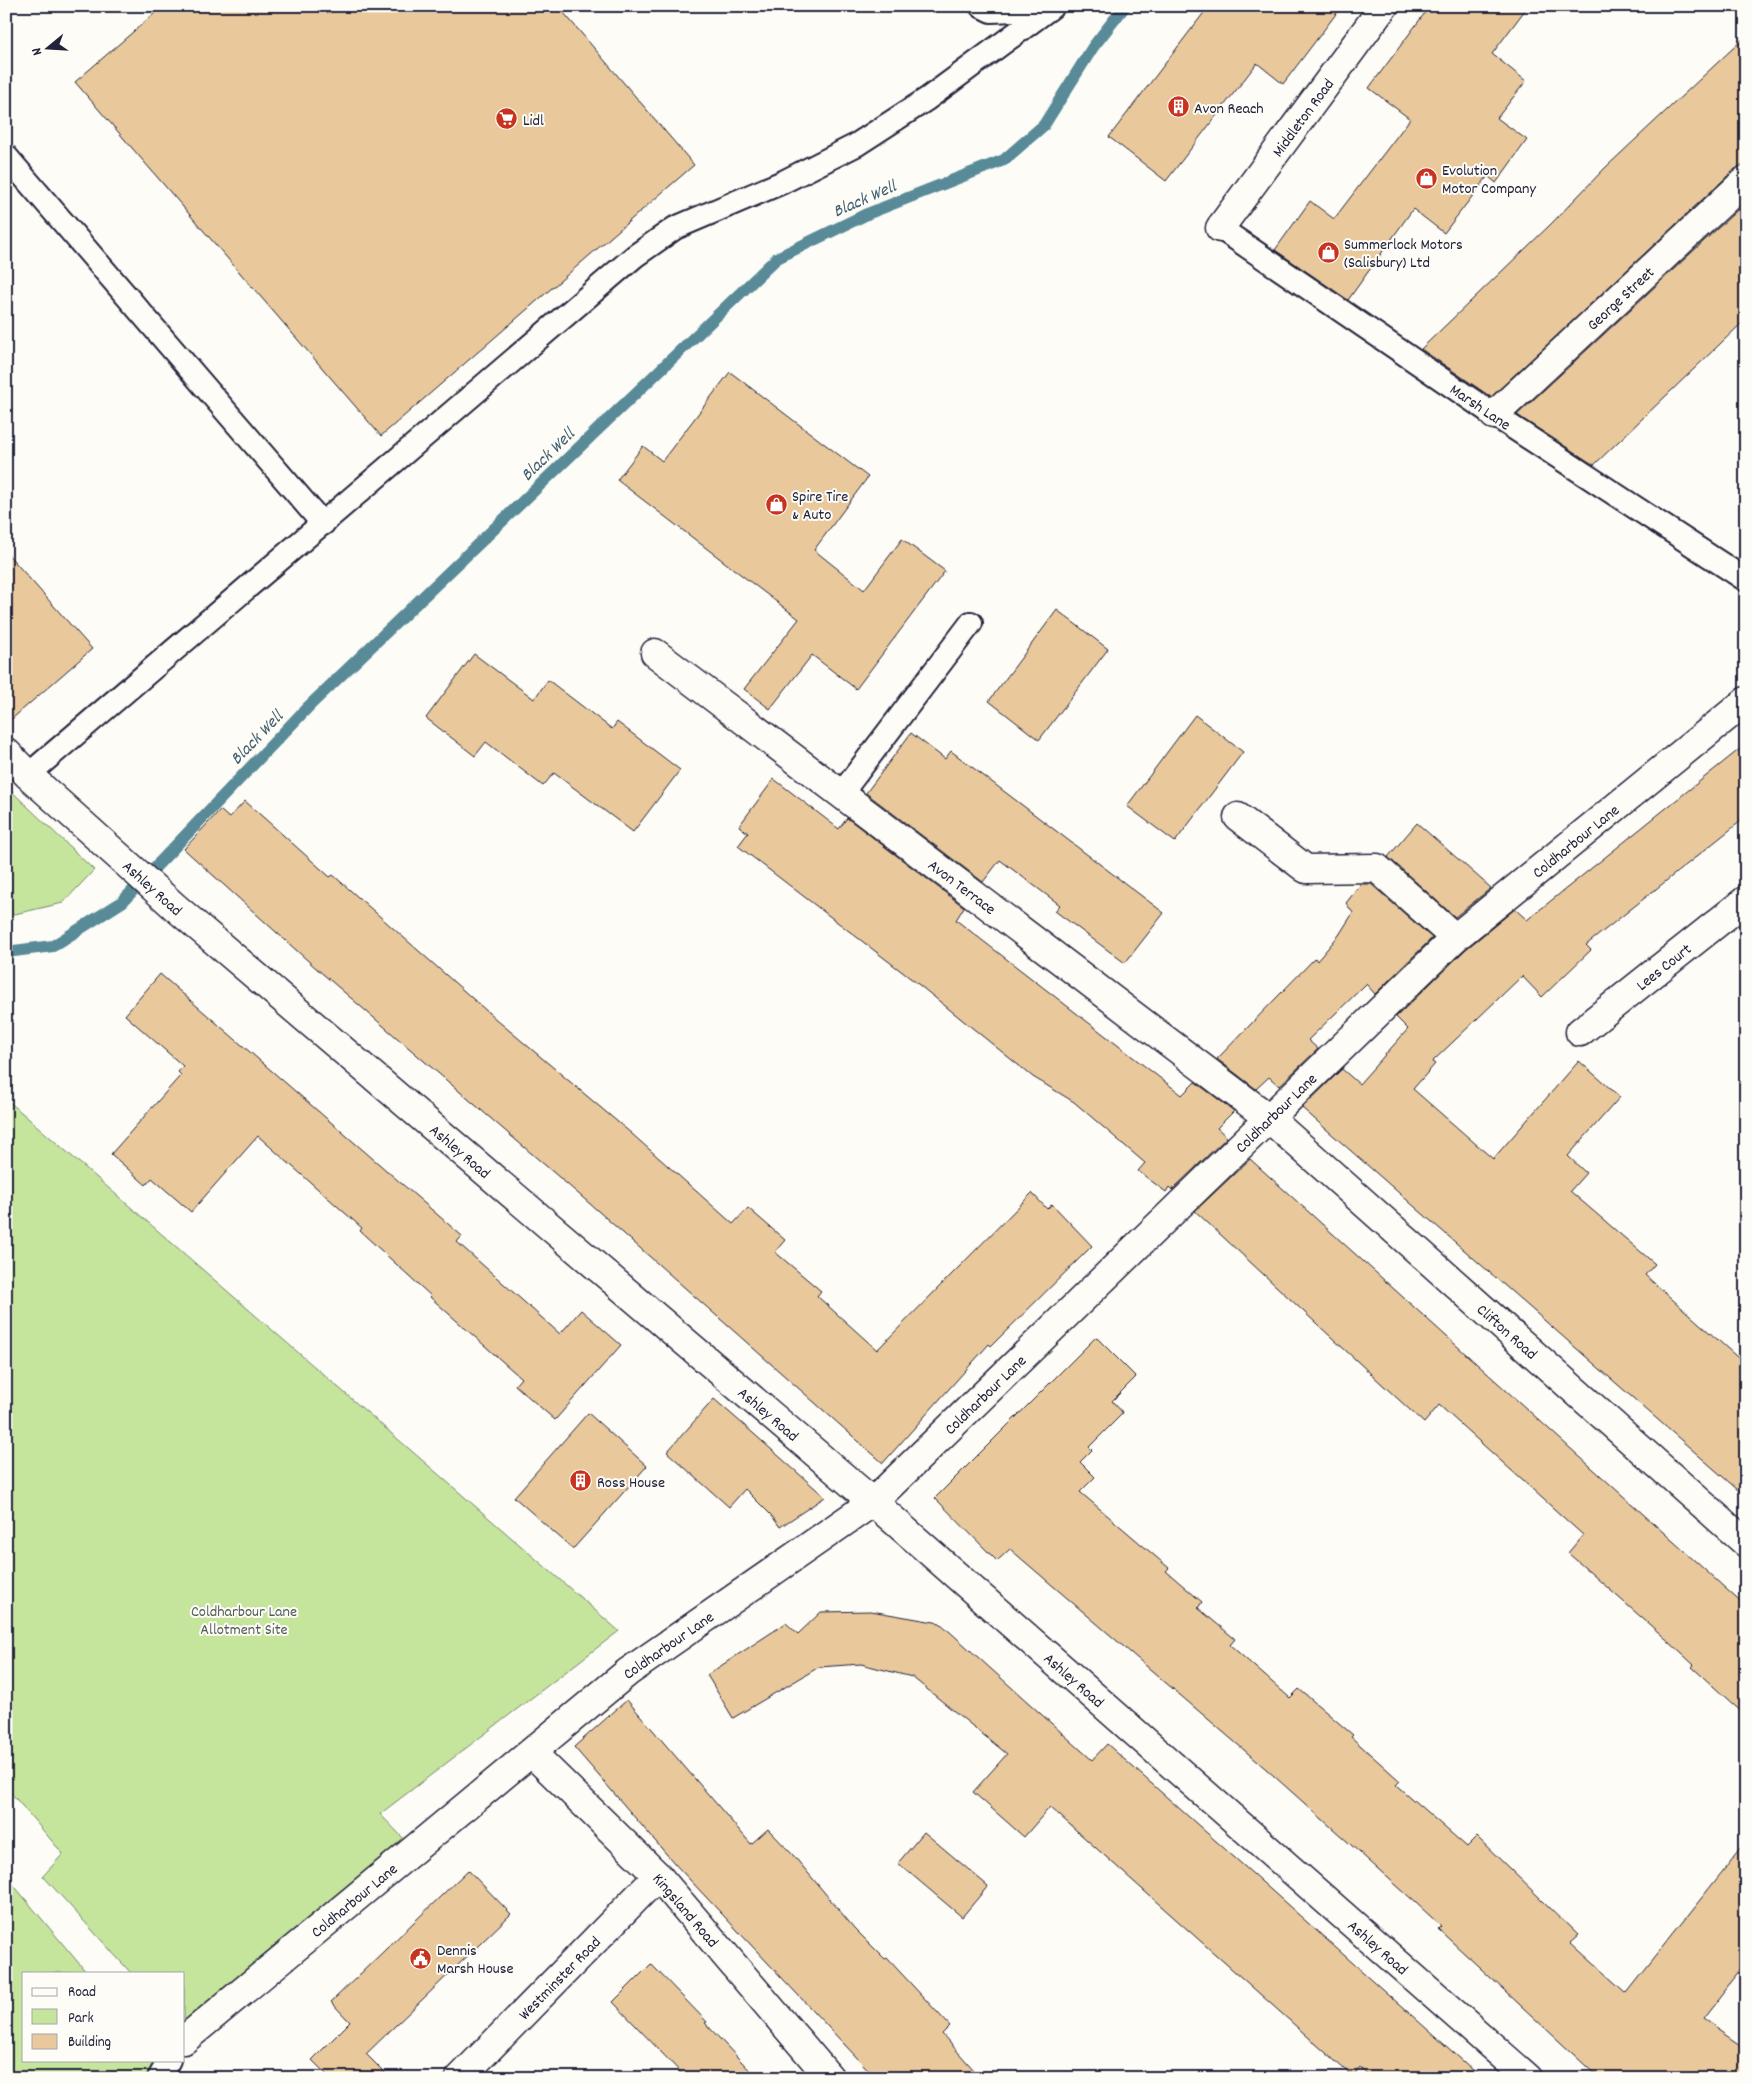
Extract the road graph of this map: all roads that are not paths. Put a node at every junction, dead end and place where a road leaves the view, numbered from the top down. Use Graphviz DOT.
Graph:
graph roads {
  1 [pos="981,6"];
  2 [pos="1384,6"];
  3 [pos="1051,8"];
  4 [pos="6,156"];
  5 [pos="1746,180"];
  6 [pos="1220,228"];
  7 [pos="1494,414"];
  8 [pos="323,524"];
  9 [pos="1746,580"];
  10 [pos="971,623"];
  11 [pos="655,653"];
  12 [pos="1746,701"];
  13 [pos="6,752"];
  14 [pos="28,776"];
  15 [pos="841,794"];
  16 [pos="1238,817"];
  17 [pos="1746,900"];
  18 [pos="1455,938"];
  19 [pos="1580,1032"];
  20 [pos="1270,1119"];
  21 [pos="873,1502"];
  22 [pos="1746,1543"];
  23 [pos="532,1752"];
  24 [pos="658,1876"];
  25 [pos="185,2039"];
  26 [pos="168,2062"];
  27 [pos="159,2078"];
  28 [pos="460,2078"];
  29 [pos="830,2078"];
  30 [pos="1528,2078"];
  1 -- 3 [label="lane"];
  2 -- 6 [label="street, Middleton Road"];
  3 -- 8 [label="lane"];
  4 -- 8 [label="lane"];
  5 -- 7 [label="street, George Street"];
  6 -- 7 [label="lane, Marsh Lane"];
  7 -- 9 [label="lane, Marsh Lane"];
  8 -- 14 [label="lane"];
  10 -- 15 [label="lane"];
  11 -- 15 [label="street, Avon Terrace"];
  12 -- 18 [label="street, Coldharbour Lane"];
  13 -- 14 [label="street, Ashley Road"];
  14 -- 21 [label="street, Ashley Road"];
  15 -- 20 [label="street, Avon Terrace"];
  16 -- 18 [label="street"];
  17 -- 19 [label="street, Lees Court"];
  18 -- 20 [label="street, Coldharbour Lane"];
  20 -- 21 [label="street, Coldharbour Lane"];
  20 -- 22 [label="street, Clifton Road"];
  21 -- 23 [label="street, Coldharbour Lane"];
  21 -- 30 [label="street, Ashley Road"];
  23 -- 24 [label="street, Kingsland Road"];
  23 -- 25 [label="street, Coldharbour Lane"];
  24 -- 28 [label="street, Westminster Road"];
  24 -- 29 [label="street, Kingsland Road"];
  26 -- 27 [label="lane"];
}
